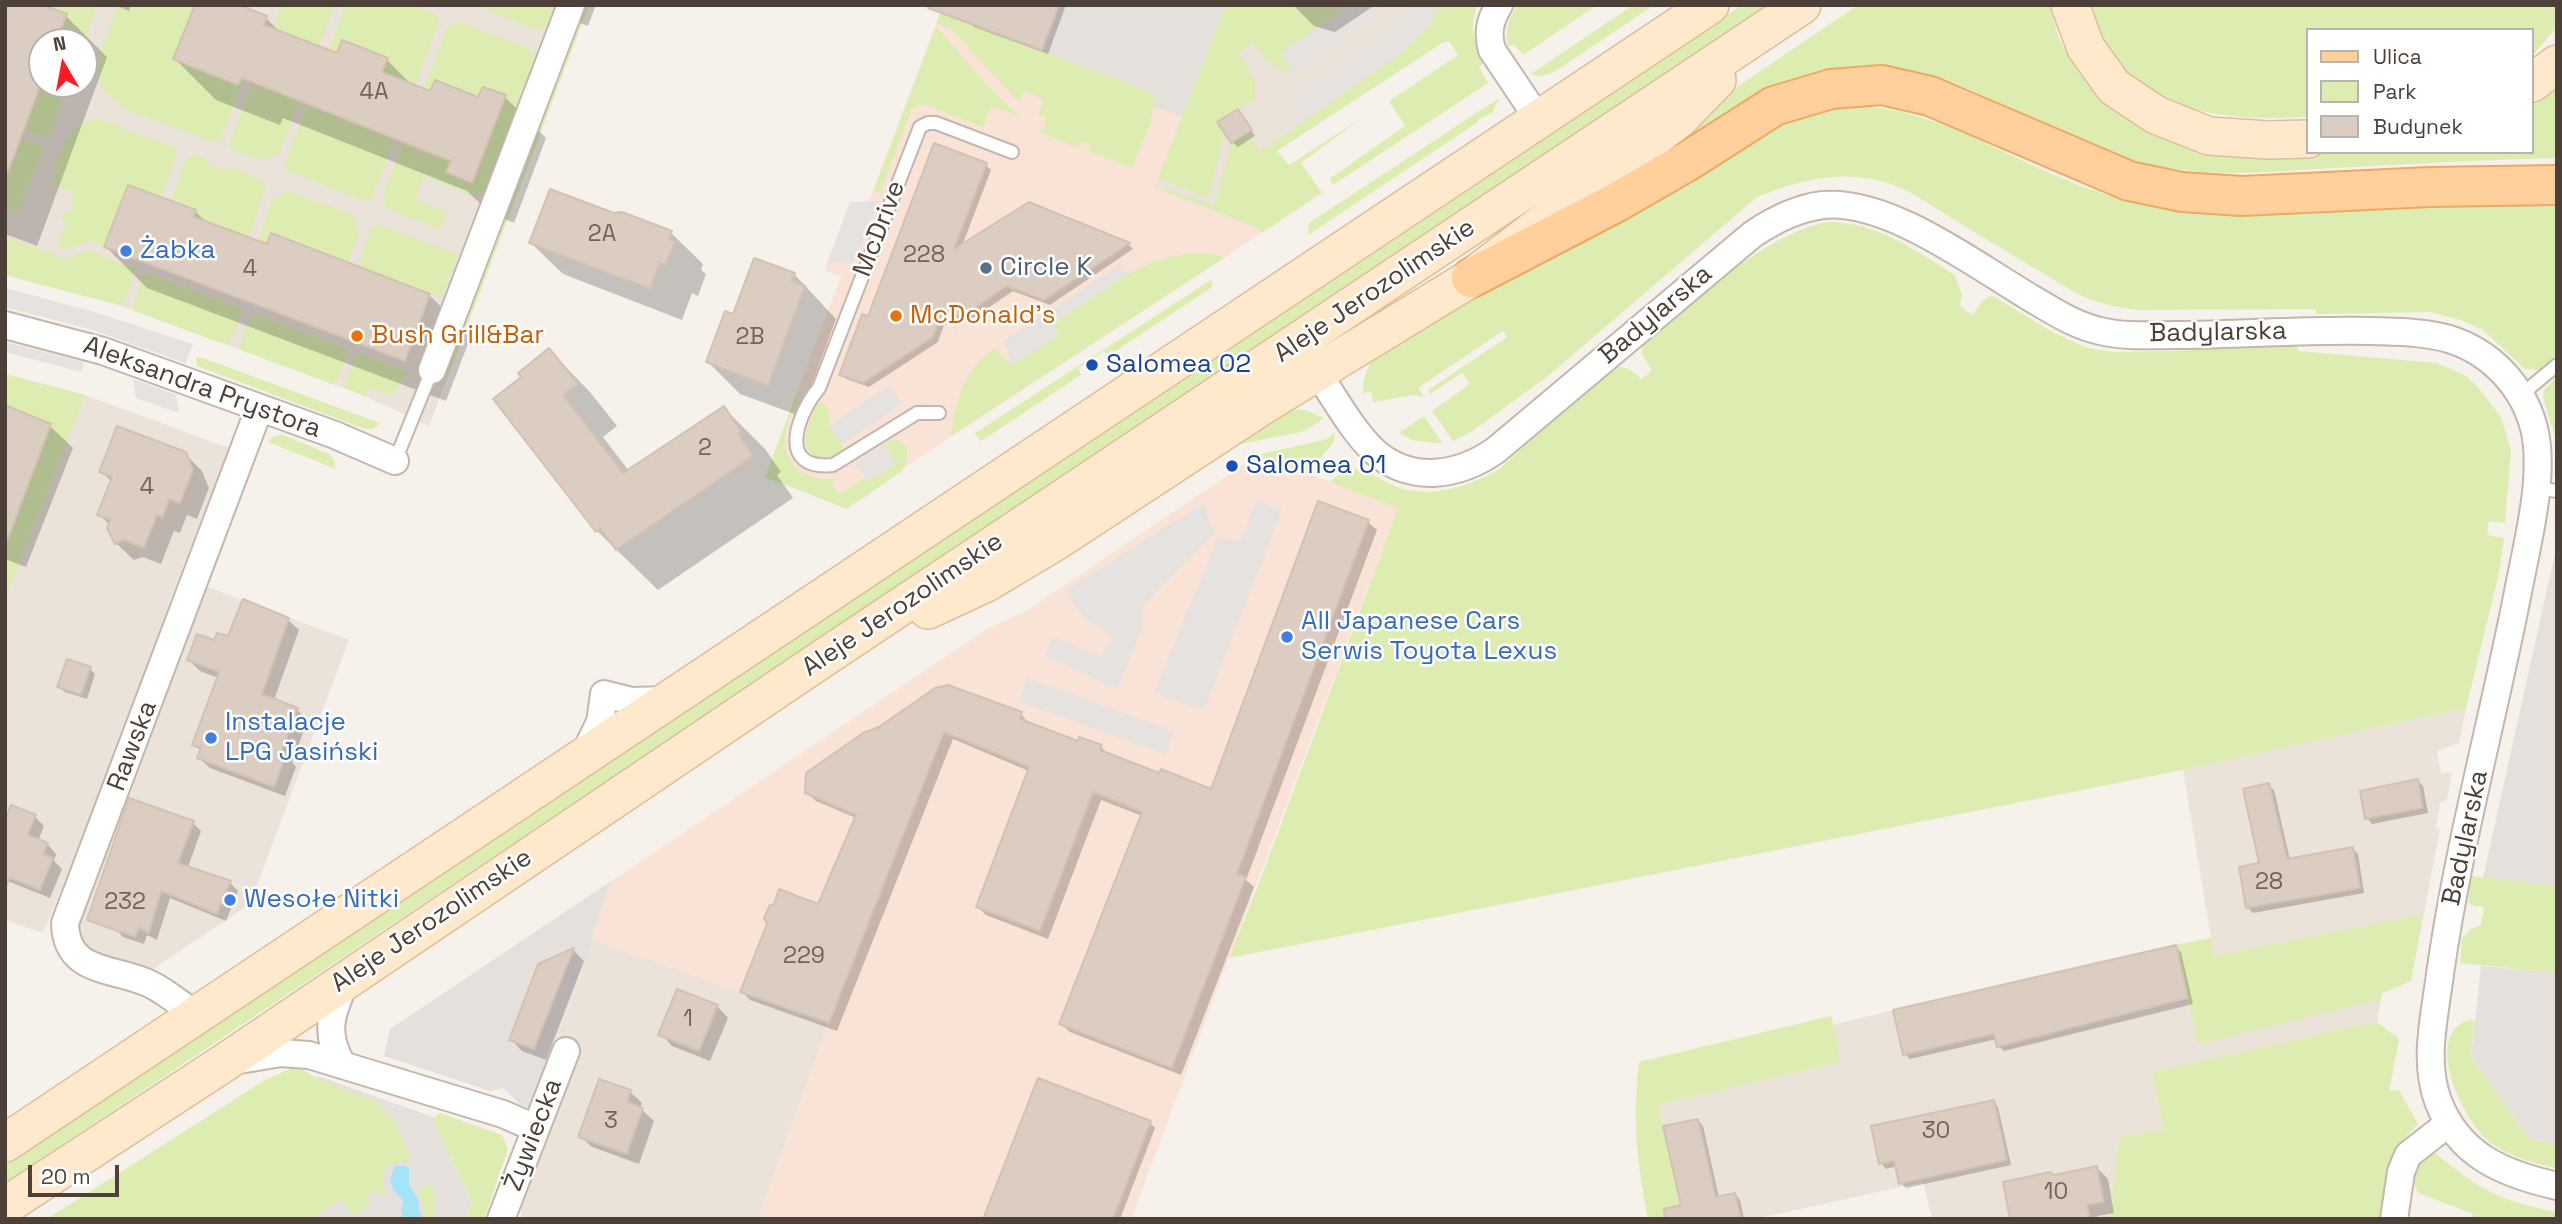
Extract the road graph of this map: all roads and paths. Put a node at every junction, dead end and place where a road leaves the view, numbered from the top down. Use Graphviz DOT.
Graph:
graph roads {
  1 [pos="571,5"];
  2 [pos="1499,5"];
  3 [pos="1710,5"];
  4 [pos="1801,5"];
  5 [pos="2070,5"];
  6 [pos="1764,30"];
  7 [pos="2557,64"];
  8 [pos="2534,81"];
  9 [pos="1539,120"];
  10 [pos="2306,139"];
  11 [pos="1012,152"];
  12 [pos="2557,185"];
  13 [pos="1471,278"];
  14 [pos="5,325"];
  15 [pos="2557,365"];
  16 [pos="432,370"];
  17 [pos="1317,372"];
  18 [pos="2521,395"];
  19 [pos="259,408"];
  20 [pos="939,413"];
  21 [pos="395,461"];
  22 [pos="2546,490"];
  23 [pos="819,661"];
  24 [pos="346,980"];
  25 [pos="196,1015"];
  26 [pos="566,1051"];
  27 [pos="224,1063"];
  28 [pos="342,1064"];
  29 [pos="2449,1123"];
  30 [pos="536,1128"];
  31 [pos="5,1143"];
  32 [pos="2557,1186"];
  33 [pos="5,1206"];
  34 [pos="501,1219"];
  35 [pos="2394,1219"];
  1 -- 16 [label="street"];
  2 -- 9 [label="street"];
  3 -- 9 [label="main road, Aleje Jerozolimskie"];
  4 -- 6 [label="main road, Aleje Jerozolimskie"];
  5 -- 10 [label="main road"];
  6 -- 13 [label="main road"];
  6 -- 23 [label="main road, Aleje Jerozolimskie"];
  7 -- 8 [label="main road"];
  9 -- 25 [label="main road, Aleje Jerozolimskie"];
  11 -- 20 [label="lane, McDrive"];
  12 -- 13 [label="main road"];
  13 -- 17 [label="main road"];
  14 -- 19 [label="street, Aleksandra Prystora"];
  15 -- 18 [label="lane"];
  16 -- 21 [label="lane"];
  17 -- 18 [label="street, Badylarska"];
  17 -- 23 [label="main road"];
  18 -- 22 [label="street, Badylarska"];
  19 -- 21 [label="street, Aleksandra Prystora"];
  19 -- 25 [label="street, Rawska"];
  22 -- 29 [label="street, Badylarska"];
  23 -- 24 [label="main road, Aleje Jerozolimskie"];
  24 -- 27 [label="main road, Aleje Jerozolimskie"];
  24 -- 28 [label="street"];
  25 -- 31 [label="main road, Aleje Jerozolimskie"];
  26 -- 30 [label="street, Żywiecka"];
  27 -- 28 [label="street"];
  27 -- 33 [label="main road, Aleje Jerozolimskie"];
  28 -- 30 [label="street"];
  29 -- 32 [label="street, Badylarska"];
  29 -- 35 [label="street"];
  30 -- 34 [label="street, Żywiecka"];
}
